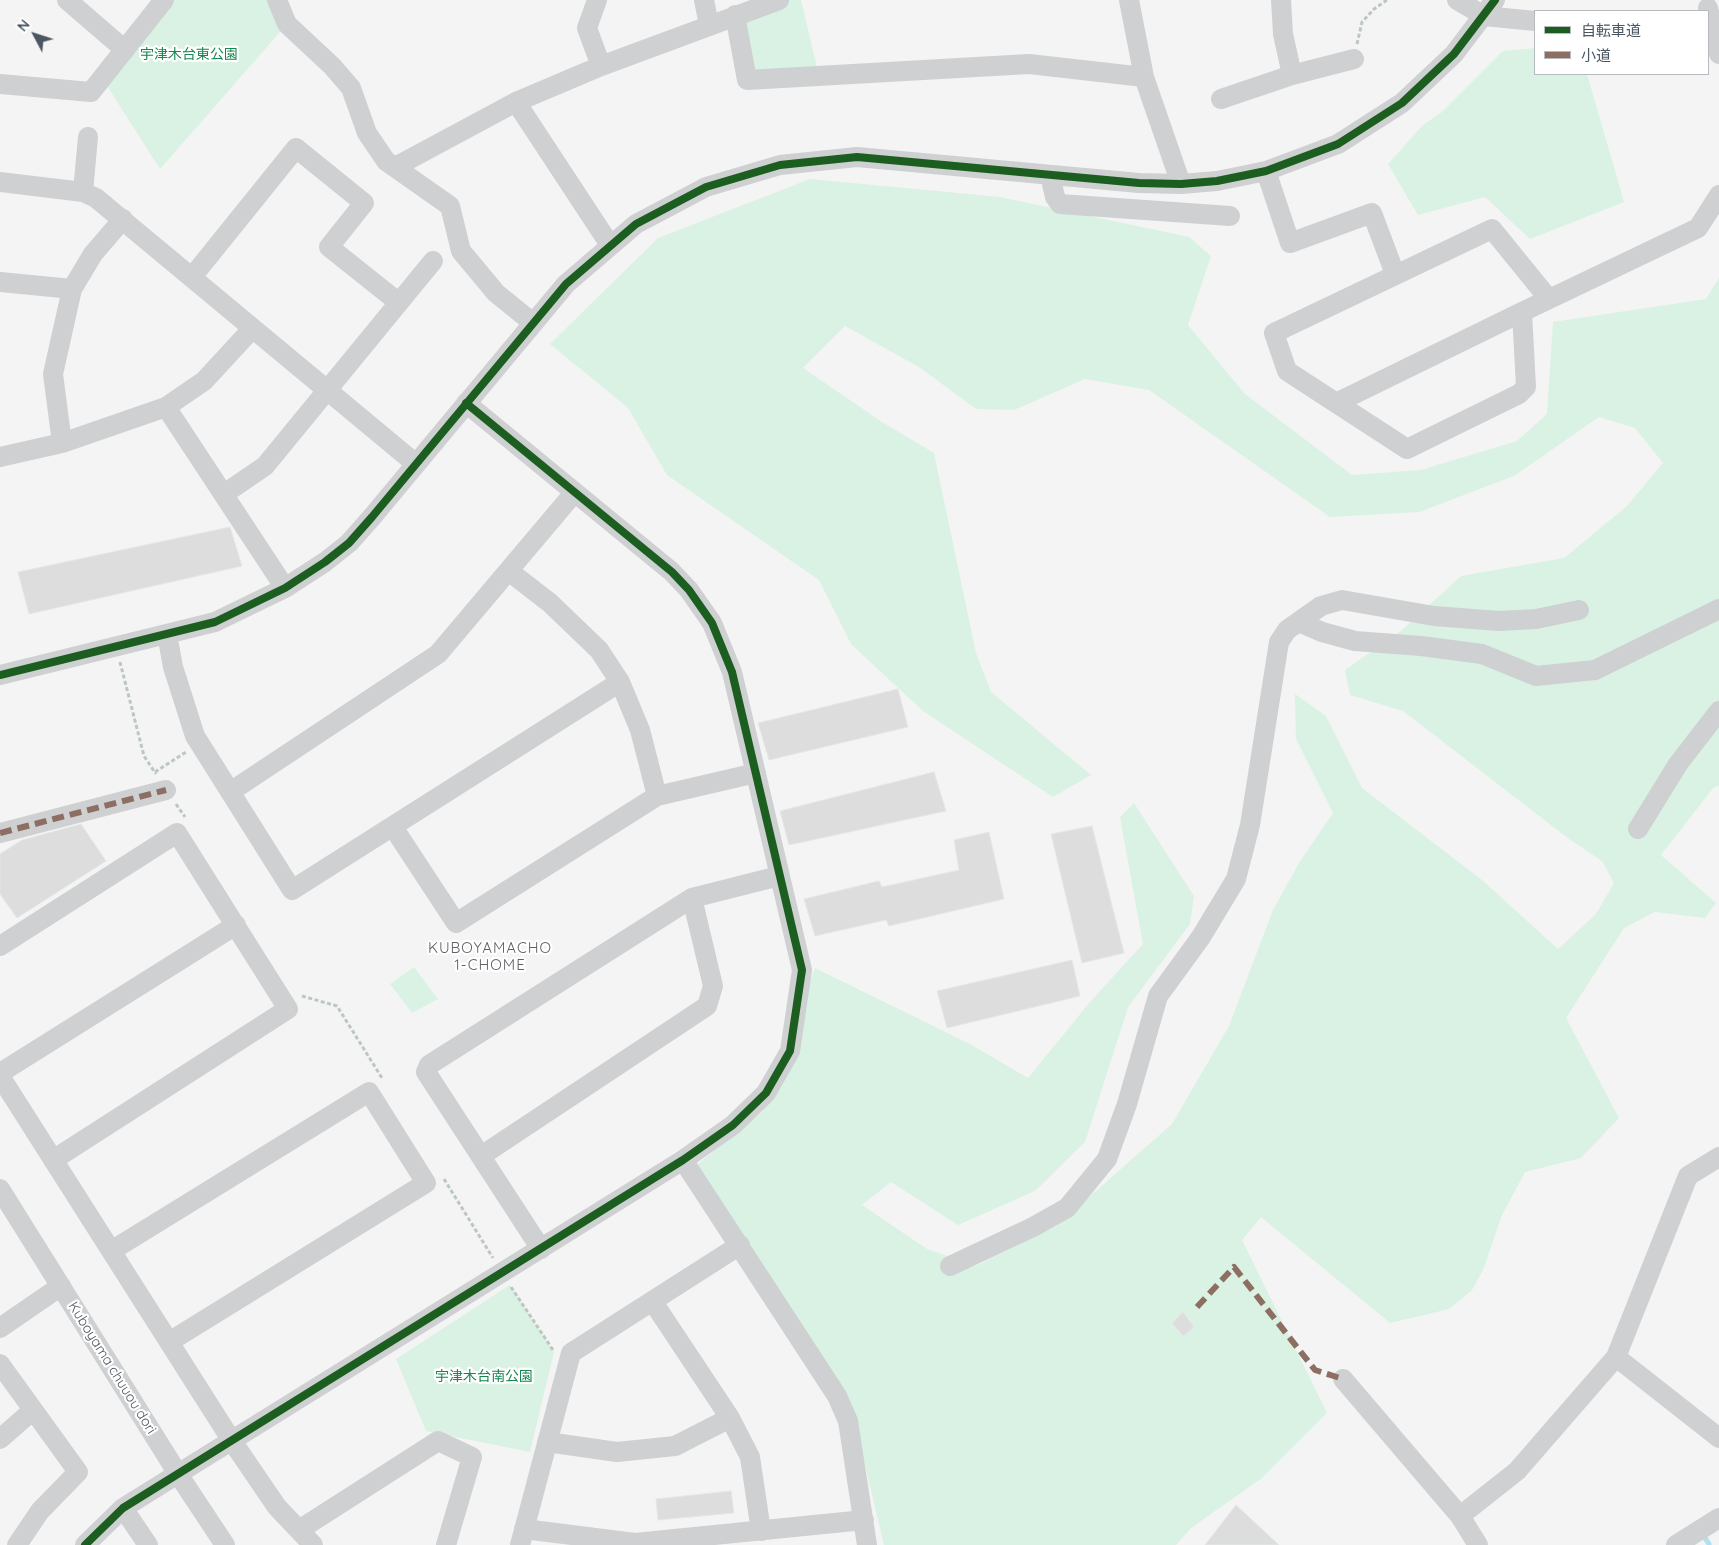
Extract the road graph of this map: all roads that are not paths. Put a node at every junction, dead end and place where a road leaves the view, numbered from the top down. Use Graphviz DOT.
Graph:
graph roads {
  1 [pos="67,0"];
  2 [pos="164,0"];
  3 [pos="277,0"];
  4 [pos="598,0"];
  5 [pos="704,0"];
  6 [pos="779,0"];
  7 [pos="1129,0"];
  8 [pos="1281,0"];
  9 [pos="1457,0"];
  10 [pos="1490,8"];
  11 [pos="735,15"];
  12 [pos="1709,16"];
  13 [pos="1534,21"];
  14 [pos="708,25"];
  15 [pos="125,50"];
  16 [pos="1719,54"];
  17 [pos="1354,59"];
  18 [pos="601,66"];
  19 [pos="1292,75"];
  20 [pos="1144,77"];
  21 [pos="0,84"];
  22 [pos="1221,100"];
  23 [pos="516,102"];
  24 [pos="88,137"];
  25 [pos="396,167"];
  26 [pos="1266,171"];
  27 [pos="1050,175"];
  28 [pos="0,182"];
  29 [pos="1181,184"];
  30 [pos="83,192"];
  31 [pos="1719,195"];
  32 [pos="1230,216"];
  33 [pos="123,219"];
  34 [pos="610,245"];
  35 [pos="433,261"];
  36 [pos="1395,274"];
  37 [pos="192,277"];
  38 [pos="0,282"];
  39 [pos="72,289"];
  40 [pos="1548,298"];
  41 [pos="398,302"];
  42 [pos="1522,312"];
  43 [pos="533,323"];
  44 [pos="252,329"];
  45 [pos="327,390"];
  46 [pos="466,403"];
  47 [pos="1336,403"];
  48 [pos="166,407"];
  49 [pos="62,443"];
  50 [pos="0,457"];
  51 [pos="416,464"];
  52 [pos="574,493"];
  53 [pos="224,494"];
  54 [pos="510,572"];
  55 [pos="285,588"];
  56 [pos="1719,609"];
  57 [pos="1579,610"];
  58 [pos="1299,622"];
  59 [pos="167,634"];
  60 [pos="0,675"];
  61 [pos="620,682"];
  62 [pos="1719,711"];
  63 [pos="756,773"];
  64 [pos="166,790"];
  65 [pos="230,792"];
  66 [pos="657,796"];
  67 [pos="393,827"];
  68 [pos="1638,829"];
  69 [pos="0,832"];
  70 [pos="779,876"];
  71 [pos="692,898"];
  72 [pos="236,925"];
  73 [pos="0,946"];
  74 [pos="0,1073"];
  75 [pos="0,1076"];
  76 [pos="481,1156"];
  77 [pos="1719,1157"];
  78 [pos="53,1160"];
  79 [pos="683,1160"];
  80 [pos="0,1189"];
  81 [pos="740,1244"];
  82 [pos="541,1249"];
  83 [pos="111,1251"];
  84 [pos="950,1266"];
  85 [pos="61,1286"];
  86 [pos="653,1302"];
  87 [pos="0,1328"];
  88 [pos="169,1342"];
  89 [pos="1616,1356"];
  90 [pos="0,1364"];
  91 [pos="1343,1379"];
  92 [pos="32,1411"];
  93 [pos="730,1418"];
  94 [pos="1719,1438"];
  95 [pos="0,1439"];
  96 [pos="232,1441"];
  97 [pos="548,1442"];
  98 [pos="178,1474"];
  99 [pos="123,1508"];
  100 [pos="1460,1516"];
  101 [pos="1719,1518"];
  102 [pos="864,1520"];
  103 [pos="299,1530"];
  104 [pos="761,1531"];
  105 [pos="522,1537"];
  106 [pos="17,1545"];
  107 [pos="84,1545"];
  108 [pos="148,1545"];
  109 [pos="225,1545"];
  110 [pos="313,1545"];
  111 [pos="446,1545"];
  112 [pos="867,1545"];
  113 [pos="1478,1545"];
  114 [pos="1676,1545"];
  1 -- 15 [label="street"];
  2 -- 15 [label="street"];
  3 -- 25 [label="street"];
  4 -- 18 [label="street"];
  5 -- 14 [label="street"];
  6 -- 11 [label="street"];
  7 -- 20 [label="street"];
  8 -- 19 [label="street"];
  9 -- 10 [label="street"];
  10 -- 13 [label="street"];
  10 -- 26 [label="street"];
  11 -- 14 [label="street"];
  11 -- 20 [label="street"];
  12 -- 16 [label="street"];
  14 -- 18 [label="street"];
  15 -- 21 [label="street"];
  17 -- 19 [label="street"];
  18 -- 23 [label="street"];
  19 -- 22 [label="street"];
  20 -- 29 [label="street"];
  23 -- 25 [label="street"];
  23 -- 34 [label="street"];
  24 -- 30 [label="street"];
  25 -- 43 [label="street"];
  26 -- 29 [label="street"];
  26 -- 36 [label="street"];
  27 -- 29 [label="street"];
  27 -- 32 [label="street"];
  27 -- 34 [label="street"];
  28 -- 30 [label="street"];
  30 -- 33 [label="street"];
  31 -- 40 [label="street"];
  33 -- 37 [label="street"];
  33 -- 39 [label="street"];
  34 -- 43 [label="street"];
  35 -- 41 [label="street"];
  36 -- 40 [label="street"];
  36 -- 47 [label="street"];
  37 -- 41 [label="street"];
  37 -- 44 [label="street"];
  38 -- 39 [label="street"];
  39 -- 49 [label="street"];
  40 -- 42 [label="street"];
  41 -- 45 [label="street"];
  42 -- 47 [label="street"];
  42 -- 47 [label="street"];
  43 -- 46 [label="street"];
  44 -- 45 [label="street"];
  44 -- 48 [label="street"];
  45 -- 51 [label="street"];
  45 -- 53 [label="street"];
  46 -- 51 [label="street"];
  46 -- 52 [label="street"];
  48 -- 49 [label="street"];
  48 -- 53 [label="street"];
  49 -- 50 [label="street"];
  51 -- 55 [label="street"];
  52 -- 54 [label="street"];
  52 -- 63 [label="street"];
  53 -- 55 [label="street"];
  54 -- 61 [label="street"];
  54 -- 65 [label="street"];
  55 -- 59 [label="street"];
  56 -- 58 [label="street"];
  57 -- 58 [label="street"];
  58 -- 84 [label="street"];
  59 -- 60 [label="street"];
  59 -- 65 [label="street"];
  61 -- 66 [label="street"];
  61 -- 67 [label="street"];
  62 -- 68 [label="street"];
  63 -- 66 [label="street"];
  63 -- 70 [label="street"];
  64 -- 69 [label="street"];
  65 -- 67 [label="street"];
  66 -- 67 [label="street"];
  70 -- 71 [label="street"];
  70 -- 79 [label="street"];
  71 -- 76 [label="street"];
  71 -- 76 [label="street"];
  72 -- 73 [label="street"];
  72 -- 74 [label="street"];
  72 -- 78 [label="street"];
  75 -- 78 [label="street"];
  76 -- 82 [label="street"];
  77 -- 89 [label="street"];
  78 -- 83 [label="street"];
  79 -- 81 [label="street"];
  79 -- 82 [label="street"];
  80 -- 85 [label="street, Kuboyama chuuou dori"];
  81 -- 86 [label="street"];
  81 -- 102 [label="street"];
  82 -- 96 [label="street"];
  83 -- 88 [label="street"];
  83 -- 88 [label="street"];
  85 -- 87 [label="street"];
  85 -- 98 [label="street, Kuboyama chuuou dori"];
  86 -- 93 [label="street"];
  86 -- 97 [label="street"];
  88 -- 96 [label="street"];
  89 -- 94 [label="street"];
  89 -- 100 [label="street"];
  90 -- 92 [label="street"];
  91 -- 100 [label="street"];
  92 -- 95 [label="street"];
  92 -- 106 [label="street"];
  93 -- 97 [label="street"];
  93 -- 104 [label="street"];
  96 -- 98 [label="street"];
  96 -- 103 [label="street"];
  97 -- 105 [label="street"];
  98 -- 99 [label="street"];
  98 -- 109 [label="street, Kuboyama chuuou dori"];
  99 -- 107 [label="street"];
  99 -- 108 [label="street"];
  100 -- 113 [label="street"];
  101 -- 114 [label="street"];
  102 -- 104 [label="street"];
  102 -- 112 [label="street"];
  103 -- 110 [label="street"];
  103 -- 111 [label="street"];
  104 -- 105 [label="street"];
}
